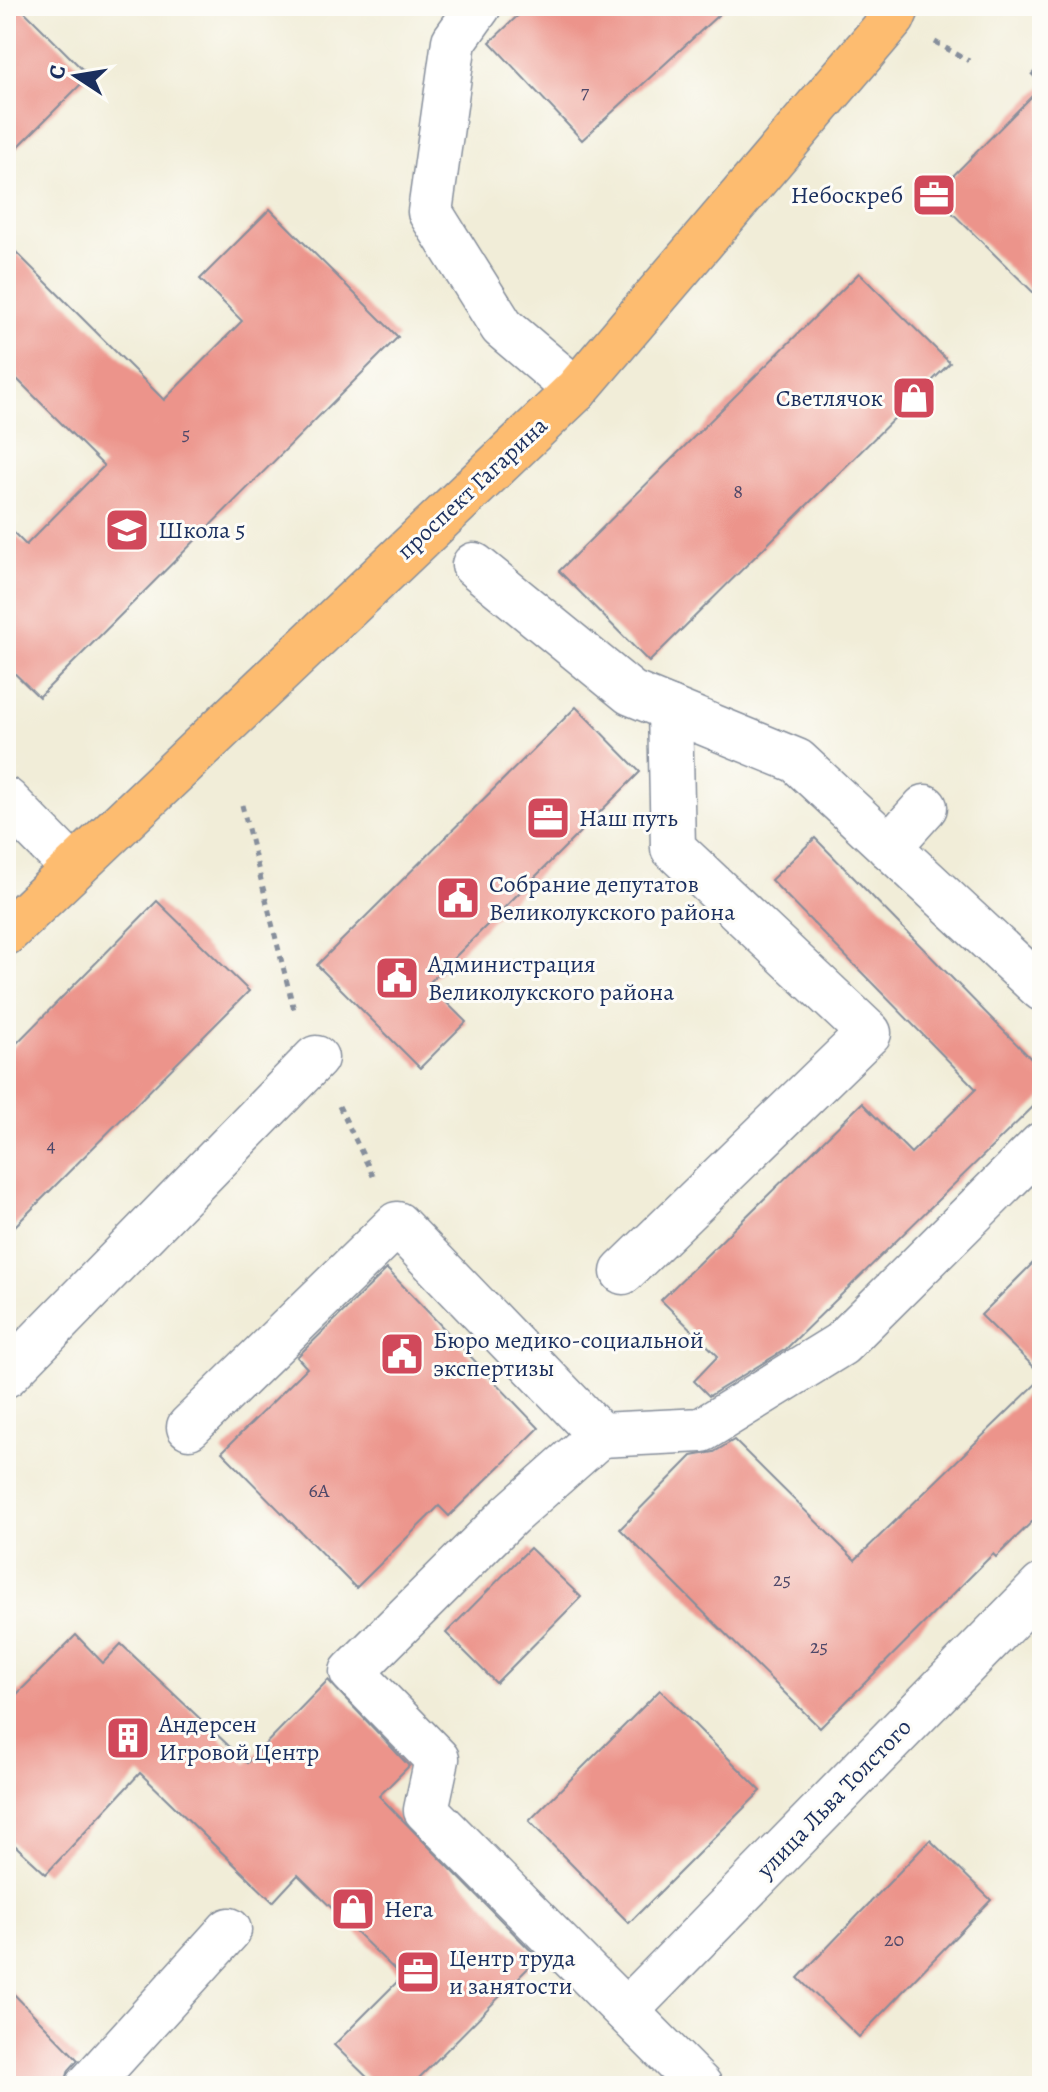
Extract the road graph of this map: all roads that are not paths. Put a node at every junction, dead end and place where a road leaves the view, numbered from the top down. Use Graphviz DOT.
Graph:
graph roads {
  1 [pos="479,6"];
  2 [pos="898,6"];
  3 [pos="576,390"];
  4 [pos="474,565"];
  5 [pos="670,709"];
  6 [pos="6,800"];
  7 [pos="925,807"];
  8 [pos="889,847"];
  9 [pos="72,867"];
  10 [pos="6,933"];
  11 [pos="1042,989"];
  12 [pos="316,1058"];
  13 [pos="1042,1144"];
  14 [pos="623,1272"];
  15 [pos="6,1375"];
  16 [pos="189,1427"];
  17 [pos="600,1435"];
  18 [pos="1042,1586"];
  19 [pos="229,1930"];
  20 [pos="626,2011"];
  21 [pos="88,2086"];
  22 [pos="700,2086"];
  1 -- 3 [label="street"];
  2 -- 3 [label="main road, проспект Гагарина"];
  3 -- 9 [label="main road, проспект Гагарина"];
  4 -- 5 [label="street"];
  5 -- 8 [label="street"];
  5 -- 14 [label="street"];
  6 -- 9 [label="street"];
  7 -- 8 [label="street"];
  8 -- 11 [label="street"];
  9 -- 10 [label="main road, проспект Гагарина"];
  12 -- 15 [label="street"];
  13 -- 17 [label="street"];
  16 -- 17 [label="street"];
  17 -- 20 [label="street"];
  18 -- 20 [label="street, улица Льва Толстого"];
  19 -- 21 [label="street"];
  20 -- 22 [label="street"];
}
